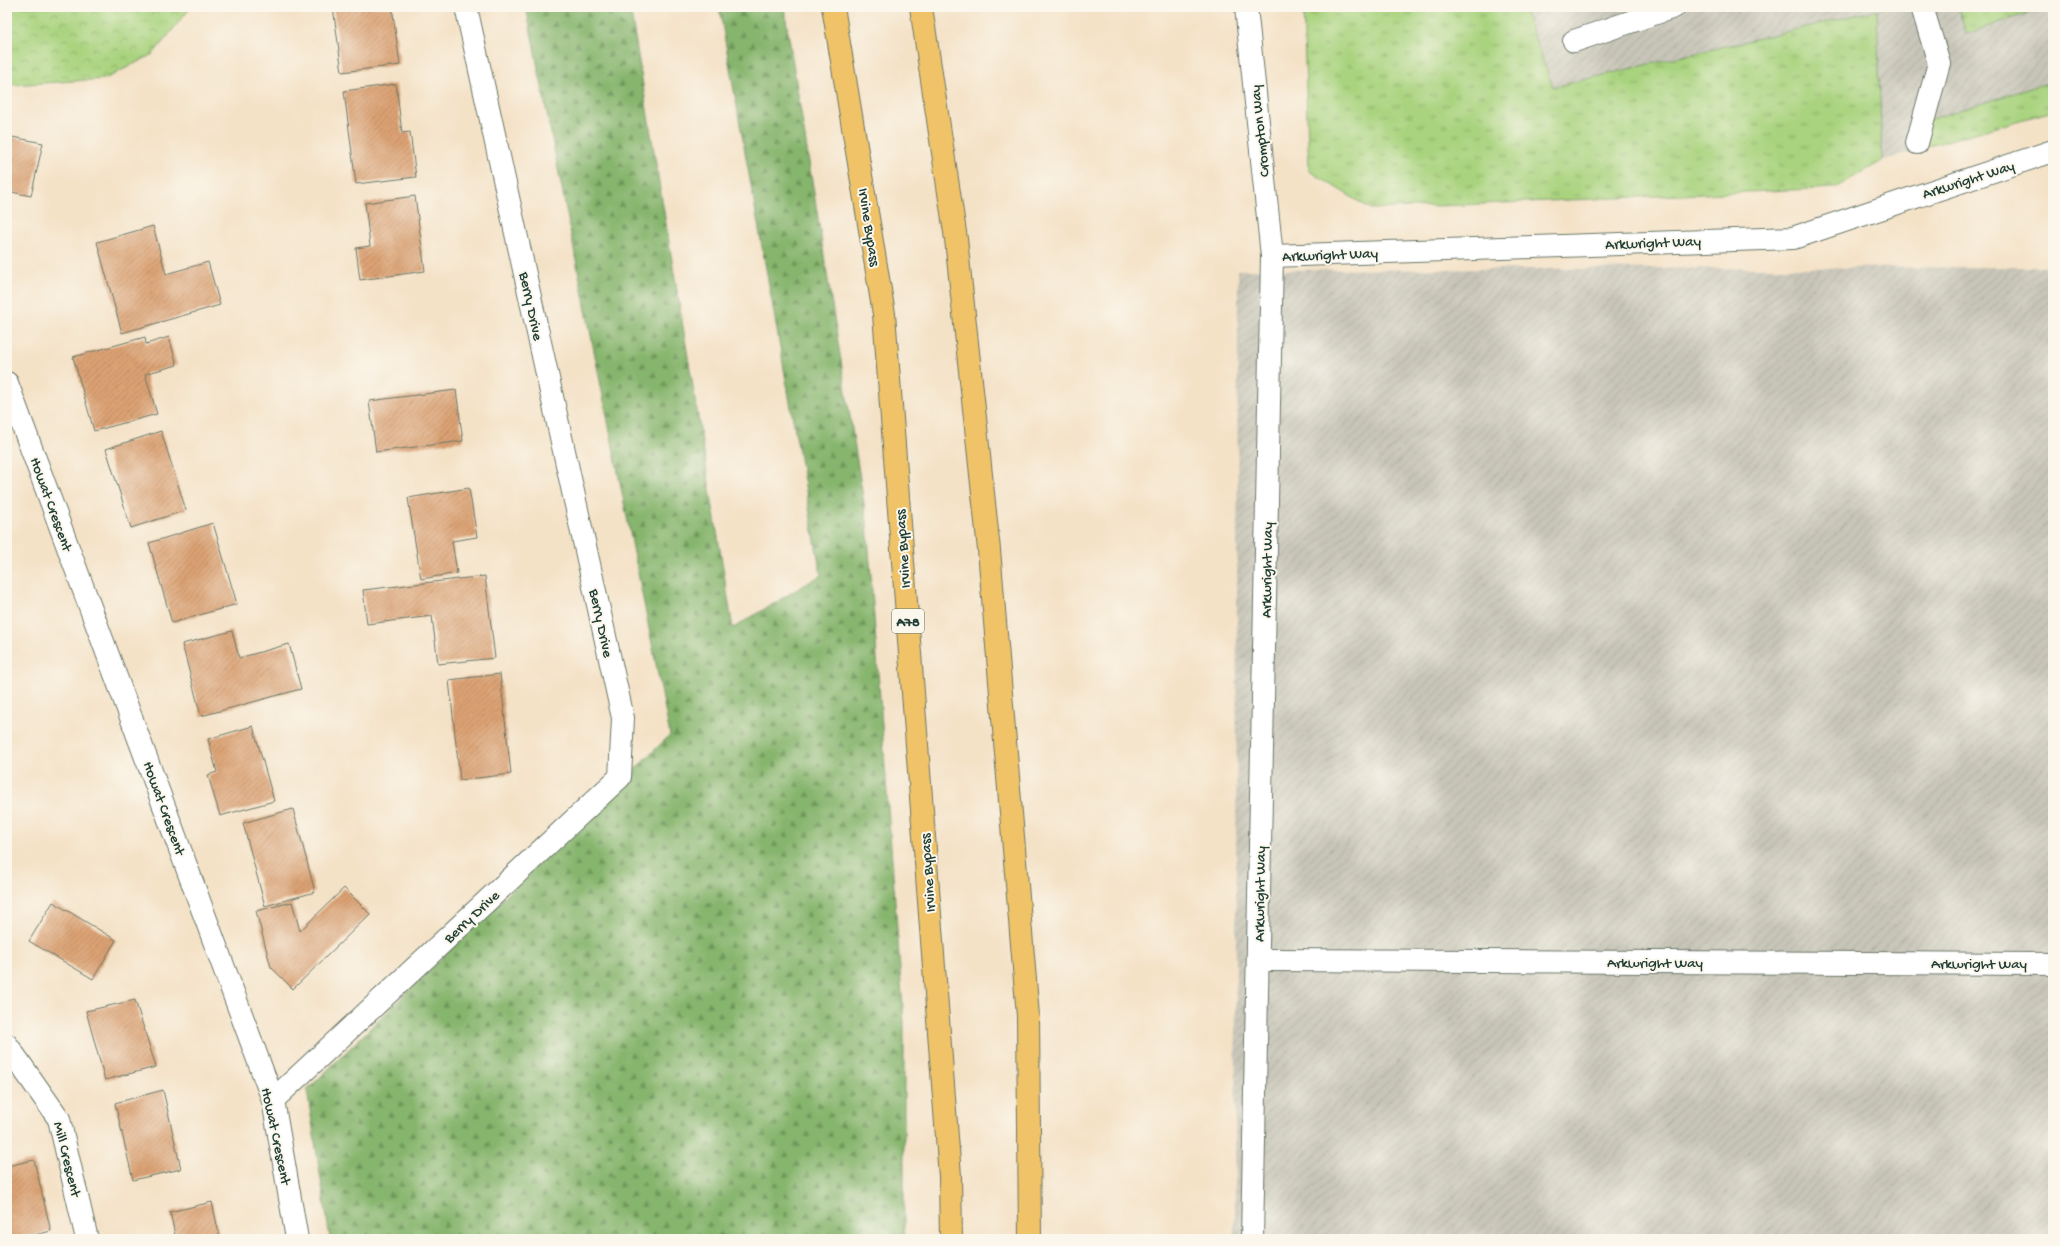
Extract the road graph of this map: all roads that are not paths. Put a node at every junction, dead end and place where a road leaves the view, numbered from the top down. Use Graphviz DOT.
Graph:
graph roads {
  1 [pos="466,7"];
  2 [pos="834,7"];
  3 [pos="921,7"];
  4 [pos="1246,7"];
  5 [pos="1674,7"];
  6 [pos="1922,7"];
  7 [pos="1574,41"];
  8 [pos="1917,142"];
  9 [pos="2053,151"];
  10 [pos="1272,256"];
  11 [pos="7,383"];
  12 [pos="1258,960"];
  13 [pos="2053,964"];
  14 [pos="7,1045"];
  15 [pos="273,1100"];
  16 [pos="87,1239"];
  17 [pos="298,1239"];
  18 [pos="951,1239"];
  19 [pos="1030,1239"];
  20 [pos="1252,1239"];
  1 -- 15 [label="street, Berry Drive"];
  2 -- 18 [label="highway, Irvine Bypass / A78"];
  3 -- 19 [label="highway"];
  4 -- 10 [label="street, Crompton Way"];
  5 -- 7 [label="street"];
  6 -- 8 [label="street"];
  9 -- 10 [label="street, Arkwright Way"];
  10 -- 12 [label="street, Arkwright Way"];
  11 -- 15 [label="street, Howat Crescent"];
  12 -- 13 [label="street, Arkwright Way"];
  12 -- 20 [label="street, Arkwright Way"];
  14 -- 16 [label="street, Mill Crescent"];
  15 -- 17 [label="street, Howat Crescent"];
}
